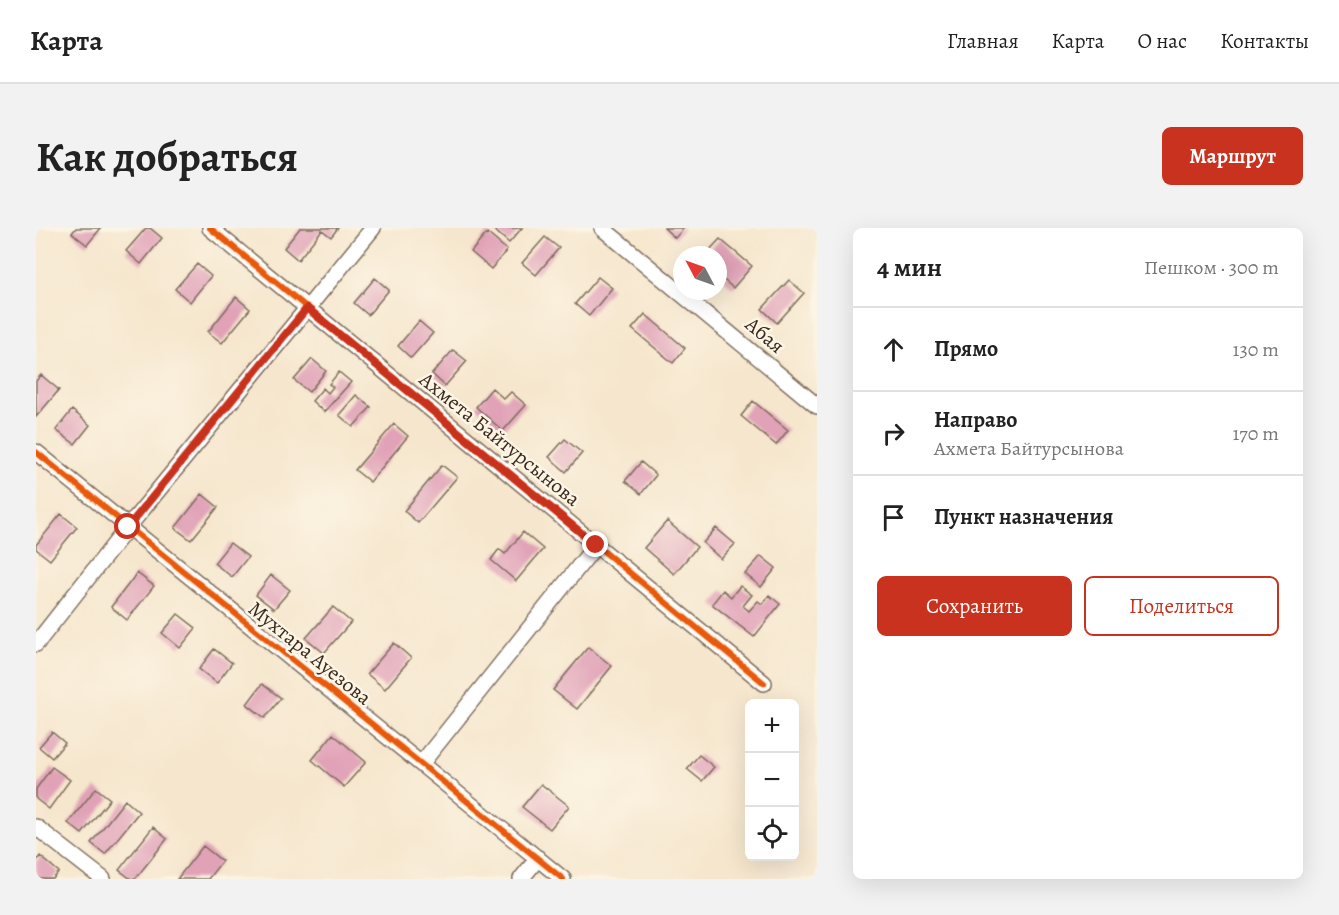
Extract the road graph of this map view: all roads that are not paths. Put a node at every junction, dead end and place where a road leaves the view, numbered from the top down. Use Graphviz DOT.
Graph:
graph roads {
  1 [pos="210,228"];
  2 [pos="374,228"];
  3 [pos="602,228"];
  4 [pos="307,308"];
  5 [pos="817,406"];
  6 [pos="36,452"];
  7 [pos="128,527"];
  8 [pos="596,545"];
  9 [pos="36,644"];
  10 [pos="764,683"];
  11 [pos="421,764"];
  12 [pos="36,827"];
  13 [pos="538,858"];
  14 [pos="103,879"];
  15 [pos="521,879"];
  16 [pos="563,879"];
  1 -- 4 [label="street, Ахмета Байтурсынова"];
  2 -- 4 [label="street"];
  3 -- 5 [label="street, Абая"];
  4 -- 7 [label="street"];
  4 -- 8 [label="street, Ахмета Байтурсынова"];
  6 -- 7 [label="street, Мухтара Ауезова"];
  7 -- 9 [label="street"];
  7 -- 11 [label="street, Мухтара Ауезова"];
  8 -- 10 [label="street, Ахмета Байтурсынова"];
  8 -- 11 [label="street"];
  11 -- 13 [label="street, Мухтара Ауезова"];
  12 -- 14 [label="street"];
  13 -- 15 [label="street"];
  13 -- 16 [label="street, Мухтара Ауезова"];
}
